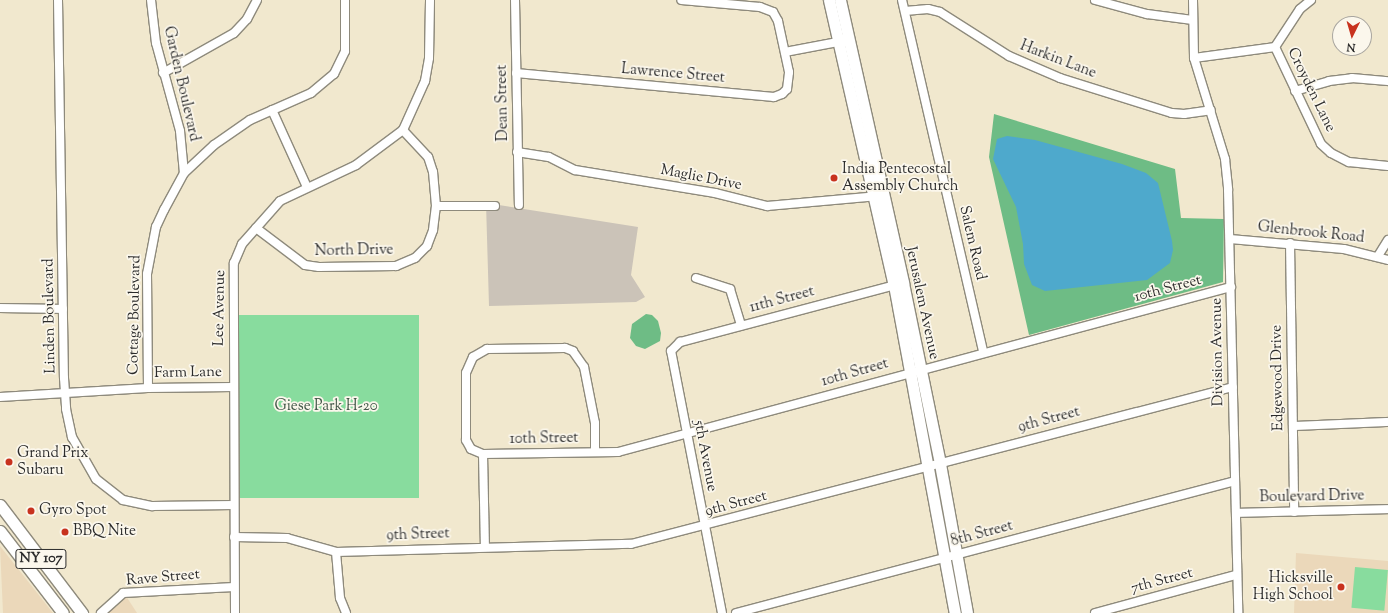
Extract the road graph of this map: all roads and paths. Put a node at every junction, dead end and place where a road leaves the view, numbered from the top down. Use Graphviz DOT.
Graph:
graph roads {
  1 [pos="58,0"];
  2 [pos="151,0"];
  3 [pos="257,0"];
  4 [pos="345,0"];
  5 [pos="430,0"];
  6 [pos="515,0"];
  7 [pos="681,0"];
  8 [pos="830,0"];
  9 [pos="840,0"];
  10 [pos="902,0"];
  11 [pos="1095,0"];
  12 [pos="1193,0"];
  13 [pos="1311,0"];
  14 [pos="905,11"];
  15 [pos="1193,20"];
  16 [pos="844,41"];
  17 [pos="1275,47"];
  18 [pos="785,52"];
  19 [pos="1194,58"];
  20 [pos="163,73"];
  21 [pos="516,74"];
  22 [pos="1388,81"];
  23 [pos="1295,91"];
  24 [pos="272,110"];
  25 [pos="1211,110"];
  26 [pos="403,130"];
  27 [pos="517,152"];
  28 [pos="1388,166"];
  29 [pos="184,173"];
  30 [pos="307,187"];
  31 [pos="879,196"];
  32 [pos="519,205"];
  33 [pos="436,206"];
  34 [pos="494,206"];
  35 [pos="256,228"];
  36 [pos="1230,239"];
  37 [pos="1388,240"];
  38 [pos="1290,243"];
  39 [pos="1378,256"];
  40 [pos="1388,260"];
  41 [pos="696,278"];
  42 [pos="899,284"];
  43 [pos="1231,287"];
  44 [pos="0,308"];
  45 [pos="63,309"];
  46 [pos="741,325"];
  47 [pos="671,351"];
  48 [pos="983,352"];
  49 [pos="915,370"];
  50 [pos="233,387"];
  51 [pos="1233,387"];
  52 [pos="148,388"];
  53 [pos="66,393"];
  54 [pos="0,397"];
  55 [pos="1388,422"];
  56 [pos="1293,426"];
  57 [pos="686,434"];
  58 [pos="595,452"];
  59 [pos="483,454"];
  60 [pos="940,464"];
  61 [pos="927,467"];
  62 [pos="1235,481"];
  63 [pos="234,504"];
  64 [pos="0,505"];
  65 [pos="1388,509"];
  66 [pos="1294,512"];
  67 [pos="1237,513"];
  68 [pos="704,527"];
  69 [pos="0,530"];
  70 [pos="234,537"];
  71 [pos="485,547"];
  72 [pos="336,552"];
  73 [pos="956,555"];
  74 [pos="945,558"];
  75 [pos="1236,575"];
  76 [pos="234,587"];
  77 [pos="63,613"];
  78 [pos="82,613"];
  79 [pos="100,613"];
  80 [pos="235,613"];
  81 [pos="346,613"];
  82 [pos="722,613"];
  83 [pos="736,613"];
  84 [pos="955,613"];
  85 [pos="967,613"];
  86 [pos="1095,613"];
  87 [pos="1238,613"];
  1 -- 45 [label="street, Linden Boulevard"];
  2 -- 20 [label="street, Garden Boulevard"];
  3 -- 20 [label="street"];
  4 -- 24 [label="street, Cottage Boulevard"];
  5 -- 26 [label="street"];
  6 -- 21 [label="street, Dean Street"];
  7 -- 18 [label="street"];
  8 -- 16 [label="main road, Jerusalem Avenue"];
  9 -- 16 [label="main road, Jerusalem Avenue"];
  10 -- 14 [label="street, Salem Road"];
  11 -- 15 [label="street"];
  12 -- 15 [label="street, Division Avenue"];
  13 -- 17 [label="street"];
  14 -- 25 [label="street, Harkin Lane"];
  14 -- 48 [label="street, Salem Road"];
  15 -- 19 [label="street, Division Avenue"];
  16 -- 18 [label="street"];
  16 -- 31 [label="main road, Jerusalem Avenue"];
  17 -- 19 [label="street"];
  17 -- 23 [label="street, Croyden Lane"];
  18 -- 21 [label="street, Lawrence Street"];
  19 -- 25 [label="street, Division Avenue"];
  20 -- 29 [label="street, Garden Boulevard"];
  21 -- 27 [label="street, Dean Street"];
  22 -- 23 [label="street"];
  23 -- 28 [label="street, Croyden Lane"];
  24 -- 29 [label="street, Cottage Boulevard"];
  24 -- 30 [label="street"];
  25 -- 36 [label="street, Division Avenue"];
  26 -- 30 [label="street, Lee Avenue"];
  26 -- 33 [label="street, North Drive"];
  27 -- 31 [label="street, Maglie Drive"];
  27 -- 32 [label="street, Dean Street"];
  29 -- 52 [label="street, Cottage Boulevard"];
  30 -- 35 [label="street, Lee Avenue"];
  31 -- 42 [label="main road, Jerusalem Avenue"];
  33 -- 34 [label="street"];
  33 -- 35 [label="street, North Drive"];
  35 -- 50 [label="street, Lee Avenue"];
  36 -- 38 [label="street, Glenbrook Road"];
  36 -- 43 [label="street, Division Avenue"];
  37 -- 39 [label="street"];
  38 -- 39 [label="street, Glenbrook Road"];
  38 -- 56 [label="street, Edgewood Drive"];
  39 -- 40 [label="street, Glenbrook Road"];
  41 -- 46 [label="street"];
  42 -- 46 [label="street, 11th Street"];
  42 -- 49 [label="main road, Jerusalem Avenue"];
  43 -- 48 [label="street, 10th Street"];
  43 -- 51 [label="street, Division Avenue"];
  44 -- 45 [label="street"];
  45 -- 53 [label="street, Linden Boulevard"];
  46 -- 47 [label="street, 11th Street"];
  47 -- 57 [label="street, 5th Avenue"];
  48 -- 49 [label="street, 10th Street"];
  49 -- 57 [label="street, 10th Street"];
  49 -- 60 [label="main road, Jerusalem Avenue"];
  49 -- 61 [label="main road, Jerusalem Avenue"];
  50 -- 52 [label="street, Farm Lane"];
  50 -- 63 [label="street, Lee Avenue"];
  51 -- 60 [label="street, 9th Street"];
  51 -- 62 [label="street, Division Avenue"];
  52 -- 53 [label="street, Farm Lane"];
  53 -- 54 [label="street, Farm Lane"];
  53 -- 63 [label="street, Linden Boulevard"];
  55 -- 56 [label="street"];
  56 -- 66 [label="street, Edgewood Drive"];
  57 -- 58 [label="street, 10th Street"];
  57 -- 68 [label="street, 5th Avenue"];
  58 -- 59 [label="street, 10th Street"];
  58 -- 59 [label="street"];
  59 -- 71 [label="street"];
  60 -- 61 [label="street, 9th Street"];
  60 -- 73 [label="main road, Jerusalem Avenue"];
  61 -- 68 [label="street, 9th Street"];
  61 -- 74 [label="main road, Jerusalem Avenue"];
  62 -- 67 [label="street, Division Avenue"];
  62 -- 73 [label="street, 8th Street"];
  63 -- 70 [label="street, Lee Avenue"];
  64 -- 78 [label="main road, NY 107"];
  65 -- 66 [label="street, Boulevard Drive"];
  66 -- 67 [label="street, Boulevard Drive"];
  67 -- 75 [label="street, Division Avenue"];
  68 -- 71 [label="street, 9th Street"];
  68 -- 82 [label="street, 5th Avenue"];
  69 -- 77 [label="main road, NY 107"];
  70 -- 72 [label="street, 9th Street"];
  70 -- 76 [label="street, Lee Avenue"];
  71 -- 72 [label="street, 9th Street"];
  72 -- 81 [label="street"];
  73 -- 74 [label="street, 8th Street"];
  73 -- 85 [label="main road, Jerusalem Avenue"];
  74 -- 83 [label="street, 8th Street"];
  74 -- 84 [label="main road, Jerusalem Avenue"];
  75 -- 86 [label="street, 7th Street"];
  75 -- 87 [label="street, Division Avenue"];
  76 -- 79 [label="street, Rave Street"];
  76 -- 80 [label="street, Lee Avenue"];
}
